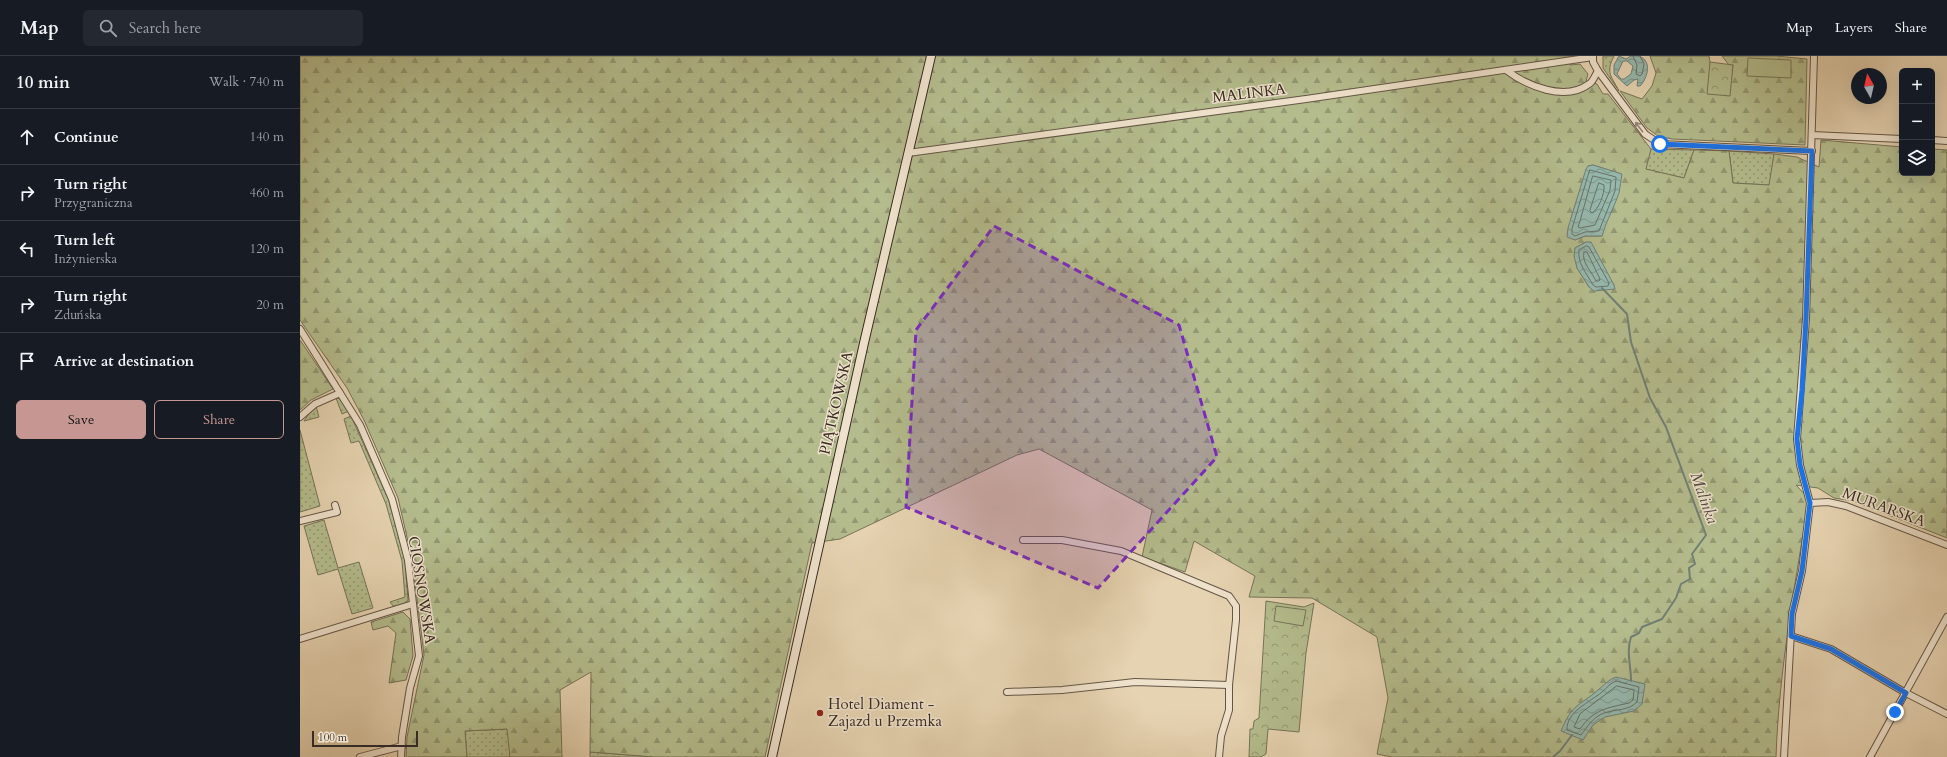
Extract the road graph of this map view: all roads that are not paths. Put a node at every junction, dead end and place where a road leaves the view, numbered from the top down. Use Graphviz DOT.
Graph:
graph roads {
  1 [pos="931,56"];
  2 [pos="1593,56"];
  3 [pos="1814,56"];
  4 [pos="1506,70"];
  5 [pos="1598,72"];
  6 [pos="1812,135"];
  7 [pos="1899,139"];
  8 [pos="1935,140"];
  9 [pos="1947,140"];
  10 [pos="1812,151"];
  11 [pos="908,153"];
  12 [pos="300,329"];
  13 [pos="340,392"];
  14 [pos="300,417"];
  15 [pos="1810,503"];
  16 [pos="335,505"];
  17 [pos="300,521"];
  18 [pos="1023,540"];
  19 [pos="1947,545"];
  20 [pos="413,604"];
  21 [pos="1947,617"];
  22 [pos="1791,636"];
  23 [pos="300,639"];
  24 [pos="1229,685"];
  25 [pos="1007,692"];
  26 [pos="1906,693"];
  27 [pos="1947,714"];
  28 [pos="402,746"];
  29 [pos="360,757"];
  30 [pos="401,757"];
  31 [pos="772,757"];
  32 [pos="1219,757"];
  33 [pos="1784,757"];
  34 [pos="1870,757"];
  1 -- 11 [label="main road, PIĄTKOWSKA"];
  2 -- 4 [label="street, MALINKA"];
  2 -- 5 [label="street"];
  3 -- 6 [label="street"];
  4 -- 5 [label="street"];
  4 -- 11 [label="street, MALINKA"];
  10 -- 5 [label="street, one-way"];
  6 -- 7 [label="street"];
  6 -- 10 [label="street"];
  8 -- 9 [label="street"];
  10 -- 15 [label="street"];
  11 -- 31 [label="main road, PIĄTKOWSKA"];
  12 -- 13 [label="street, CIOSNOWSKA"];
  13 -- 14 [label="street"];
  13 -- 20 [label="street, CIOSNOWSKA"];
  15 -- 19 [label="street, MURARSKA"];
  15 -- 22 [label="street"];
  16 -- 17 [label="street"];
  18 -- 24 [label="street"];
  20 -- 23 [label="street"];
  20 -- 28 [label="street, CIOSNOWSKA"];
  21 -- 26 [label="street"];
  22 -- 26 [label="street"];
  22 -- 33 [label="street"];
  24 -- 25 [label="street"];
  24 -- 32 [label="street"];
  26 -- 27 [label="street"];
  26 -- 34 [label="street"];
  28 -- 29 [label="street"];
  28 -- 30 [label="street, CIOSNOWSKA"];
}
